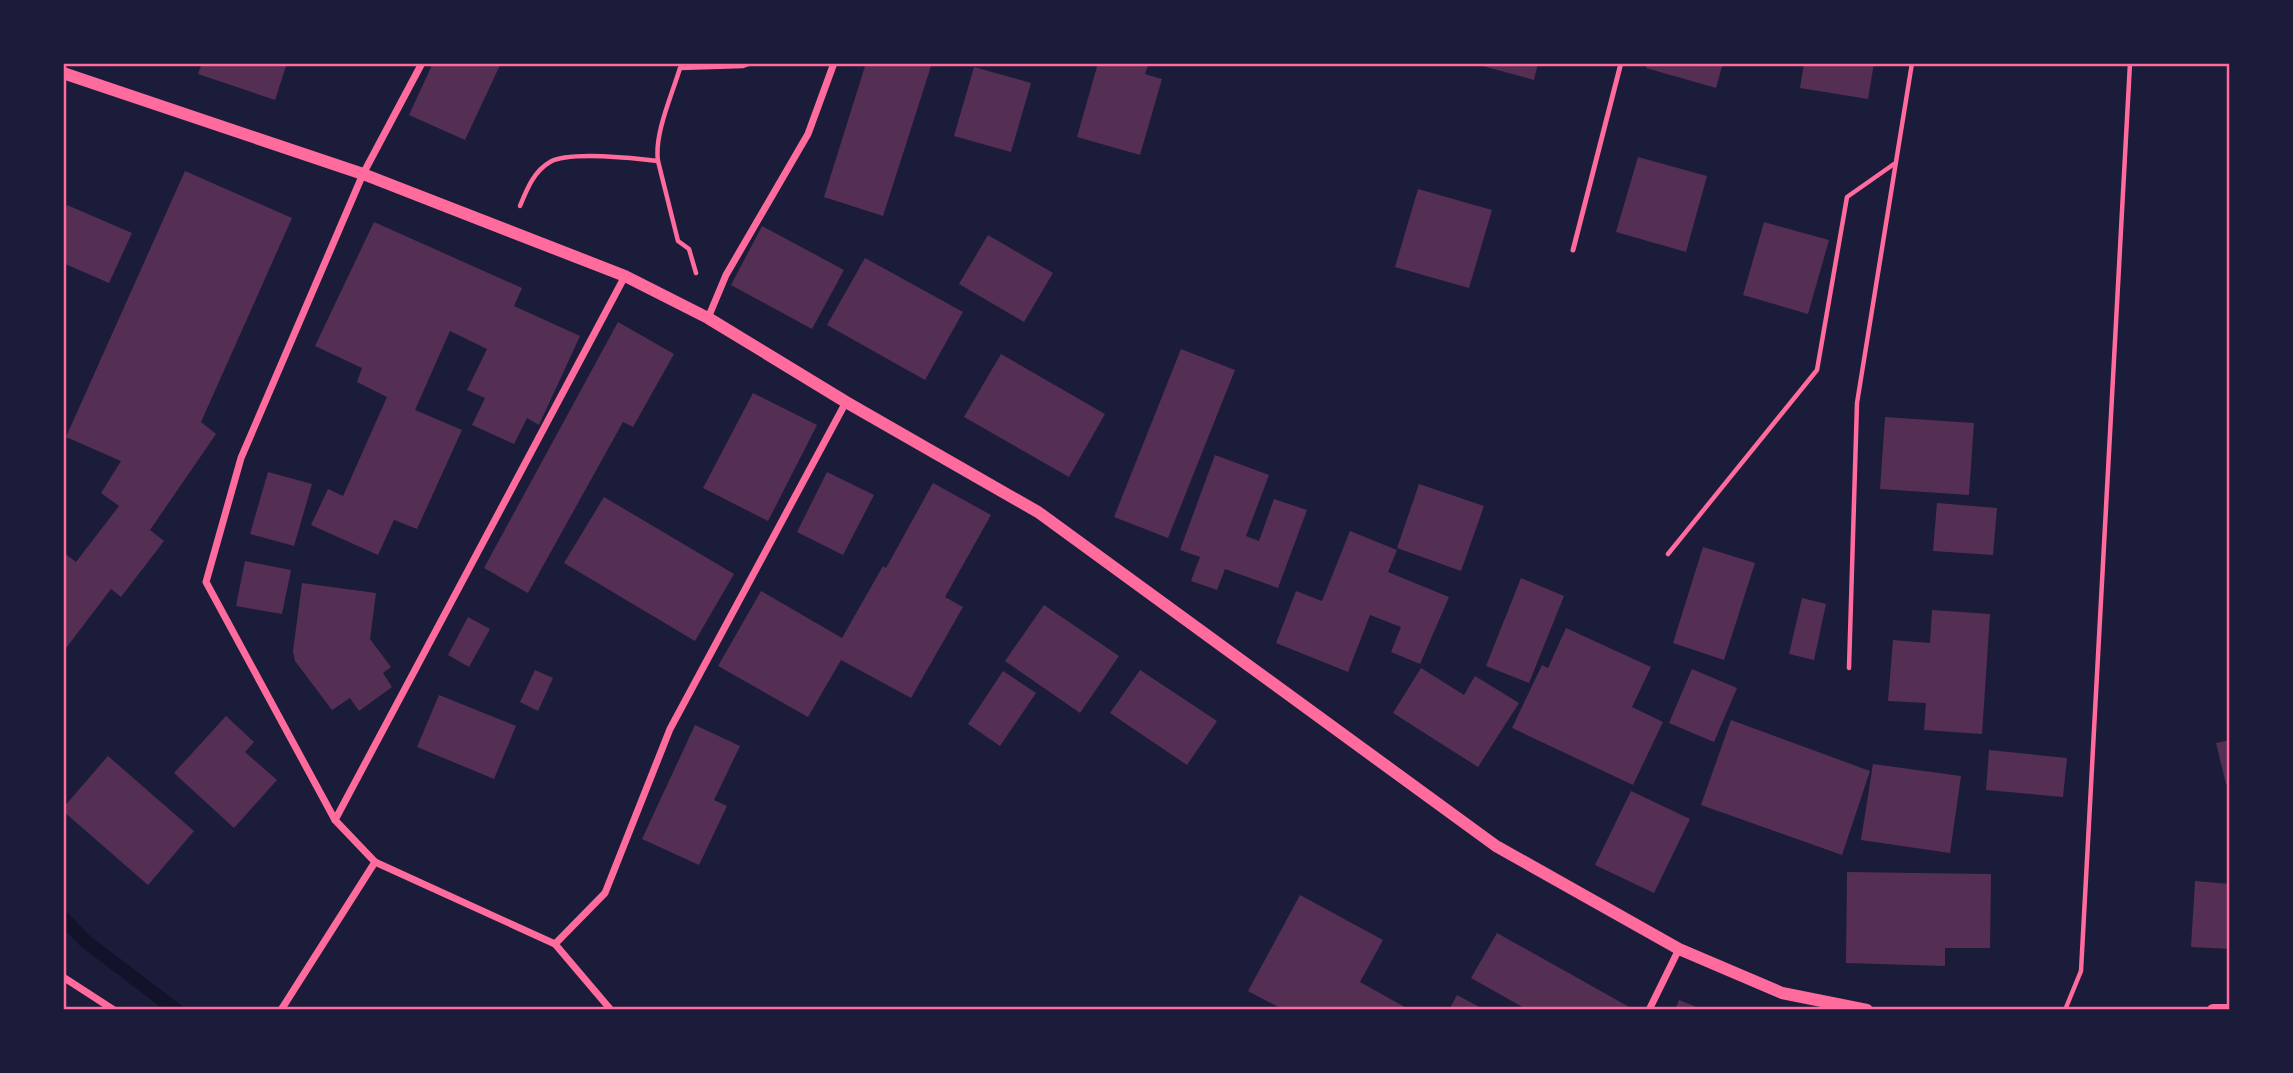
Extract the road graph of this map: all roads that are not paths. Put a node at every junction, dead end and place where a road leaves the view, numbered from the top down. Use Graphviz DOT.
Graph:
graph roads {
  1 [pos="422,63"];
  2 [pos="834,63"];
  3 [pos="1621,63"];
  4 [pos="63,73"];
  5 [pos="363,174"];
  6 [pos="1573,250"];
  7 [pos="625,276"];
  8 [pos="708,318"];
  9 [pos="846,402"];
  10 [pos="335,820"];
  11 [pos="374,862"];
  12 [pos="555,944"];
  13 [pos="1679,949"];
  14 [pos="63,977"];
  15 [pos="114,1010"];
  16 [pos="281,1010"];
  17 [pos="611,1010"];
  18 [pos="1649,1010"];
  19 [pos="1867,1010"];
  20 [pos="2214,1010"];
  21 [pos="2230,1010"];
  1 -- 5 [label="street"];
  2 -- 8 [label="street"];
  3 -- 6 [label="lane"];
  4 -- 5 [label="street"];
  5 -- 7 [label="street"];
  5 -- 10 [label="street"];
  7 -- 8 [label="street"];
  7 -- 10 [label="street"];
  8 -- 9 [label="street"];
  9 -- 12 [label="street"];
  9 -- 13 [label="street"];
  10 -- 11 [label="street"];
  11 -- 12 [label="street"];
  11 -- 16 [label="street"];
  12 -- 17 [label="street"];
  13 -- 18 [label="street"];
  13 -- 19 [label="street"];
  14 -- 15 [label="street"];
  20 -- 21 [label="street"];
}
